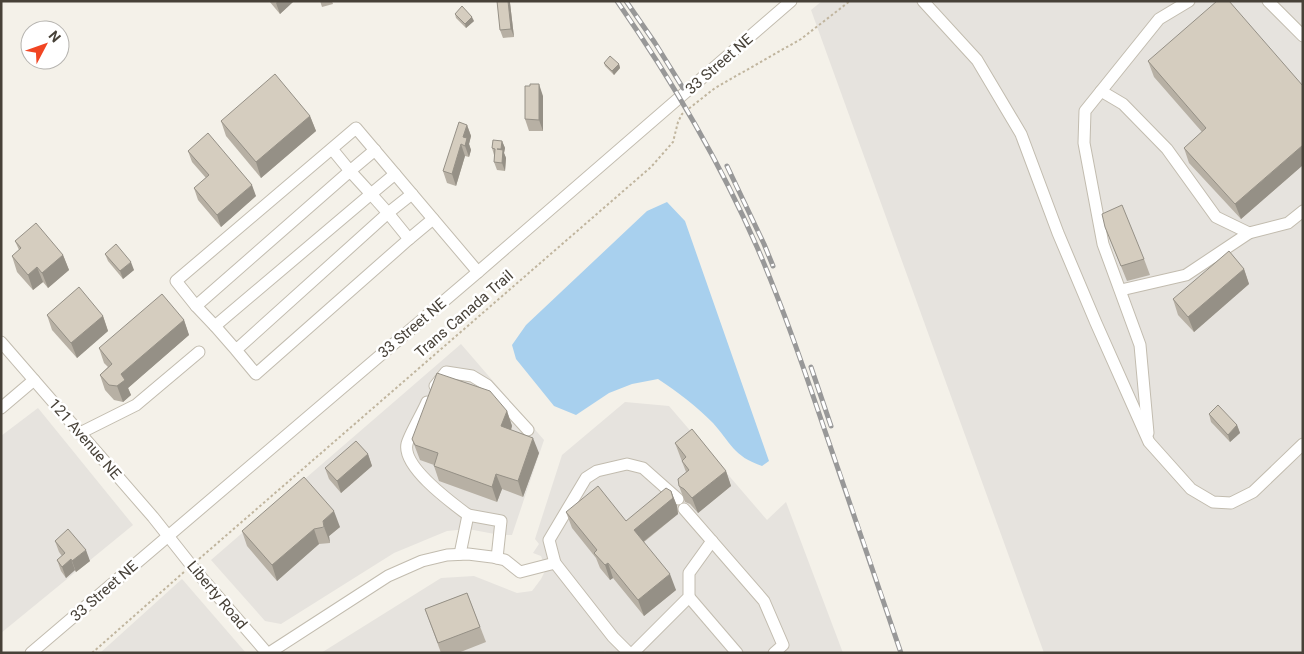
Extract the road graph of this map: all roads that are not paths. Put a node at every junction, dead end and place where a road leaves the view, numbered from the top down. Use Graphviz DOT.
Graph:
graph roads {
  1 [pos="792,1"];
  2 [pos="923,1"];
  3 [pos="1189,1"];
  4 [pos="1268,1"];
  5 [pos="1303,36"];
  6 [pos="1101,91"];
  7 [pos="332,149"];
  8 [pos="374,150"];
  9 [pos="350,170"];
  10 [pos="395,174"];
  11 [pos="371,194"];
  12 [pos="412,194"];
  13 [pos="1303,211"];
  14 [pos="388,213"];
  15 [pos="433,219"];
  16 [pos="1249,233"];
  17 [pos="409,239"];
  18 [pos="478,272"];
  19 [pos="1120,290"];
  20 [pos="196,306"];
  21 [pos="215,326"];
  22 [pos="1,342"];
  23 [pos="236,350"];
  24 [pos="199,352"];
  25 [pos="34,380"];
  26 [pos="1,408"];
  27 [pos="528,430"];
  28 [pos="80,433"];
  29 [pos="1149,442"];
  30 [pos="1303,444"];
  31 [pos="468,515"];
  32 [pos="168,536"];
  33 [pos="712,541"];
  34 [pos="460,554"];
  35 [pos="498,558"];
  36 [pos="555,563"];
  37 [pos="689,597"];
  38 [pos="782,650"];
  39 [pos="31,653"];
  40 [pos="268,653"];
  41 [pos="630,653"];
  42 [pos="633,653"];
  43 [pos="737,653"];
  1 -- 18 [label="street, 33 Street NE"];
  2 -- 29 [label="street"];
  3 -- 6 [label="street"];
  4 -- 5 [label="street"];
  6 -- 16 [label="street"];
  6 -- 19 [label="street"];
  7 -- 8 [label="street"];
  7 -- 9 [label="street"];
  7 -- 20 [label="street"];
  8 -- 9 [label="street"];
  8 -- 10 [label="street"];
  9 -- 11 [label="street"];
  9 -- 20 [label="street"];
  10 -- 11 [label="street"];
  10 -- 12 [label="street"];
  11 -- 14 [label="street"];
  11 -- 21 [label="street"];
  12 -- 14 [label="street"];
  12 -- 15 [label="street"];
  13 -- 16 [label="street"];
  14 -- 17 [label="street"];
  14 -- 23 [label="street"];
  15 -- 17 [label="street"];
  15 -- 18 [label="street"];
  16 -- 19 [label="street"];
  17 -- 23 [label="street"];
  18 -- 32 [label="street, 33 Street NE"];
  19 -- 29 [label="street"];
  20 -- 21 [label="street"];
  21 -- 23 [label="street"];
  22 -- 25 [label="street, 121 Avenue NE"];
  24 -- 28 [label="street"];
  25 -- 26 [label="street"];
  25 -- 28 [label="street, 121 Avenue NE"];
  27 -- 31 [label="street"];
  28 -- 32 [label="street, 121 Avenue NE"];
  29 -- 30 [label="street"];
  31 -- 34 [label="street"];
  31 -- 35 [label="street"];
  32 -- 39 [label="street, 33 Street NE"];
  32 -- 40 [label="street, Liberty Road"];
  33 -- 36 [label="street"];
  33 -- 37 [label="street"];
  33 -- 38 [label="street"];
  34 -- 35 [label="street"];
  34 -- 40 [label="street"];
  35 -- 36 [label="street"];
  36 -- 41 [label="street"];
  37 -- 42 [label="street"];
  37 -- 43 [label="street"];
}
